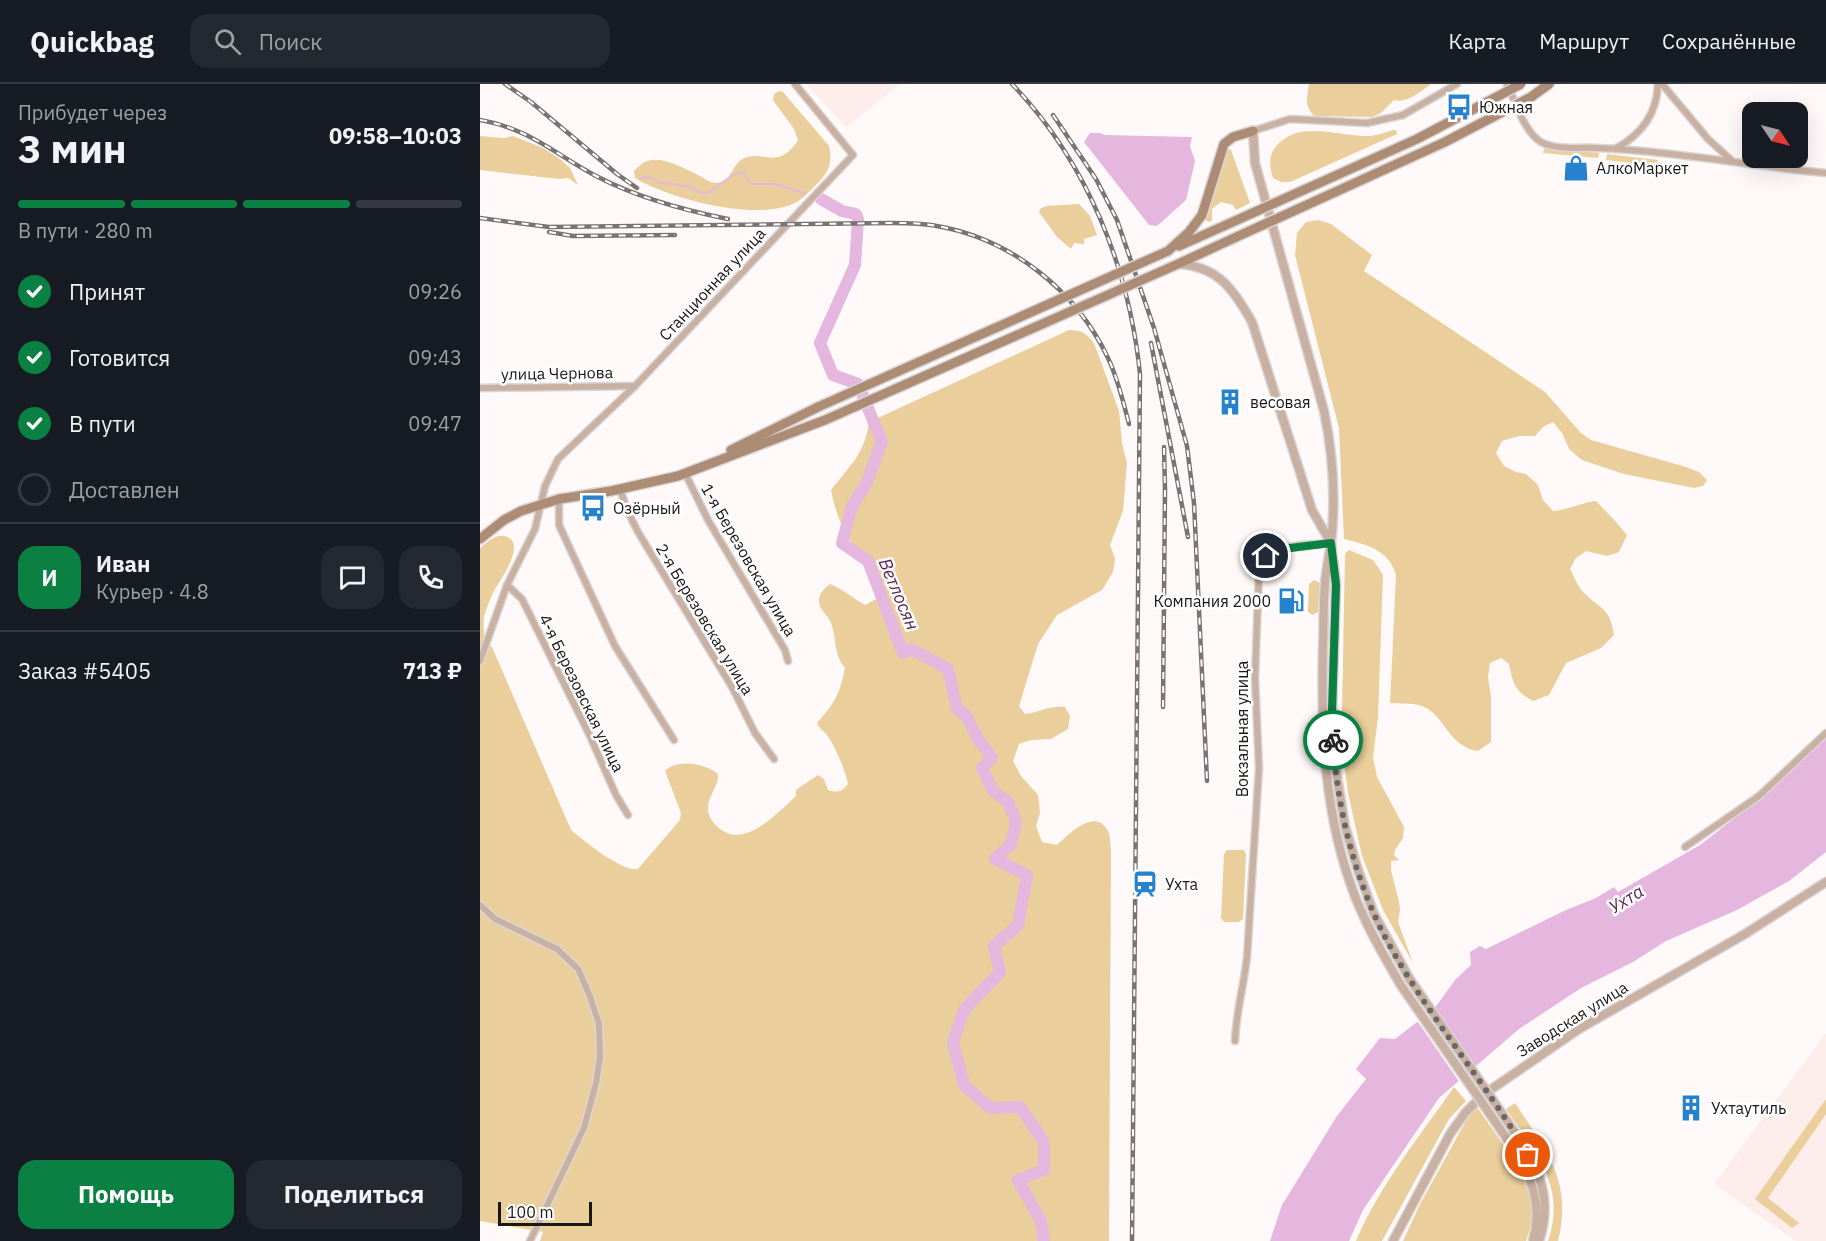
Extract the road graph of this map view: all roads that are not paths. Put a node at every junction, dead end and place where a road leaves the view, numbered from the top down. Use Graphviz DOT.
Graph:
graph roads {
  1 [pos="795,84"];
  2 [pos="1457,84"];
  3 [pos="1507,84"];
  4 [pos="1521,84"];
  5 [pos="1549,84"];
  6 [pos="1660,84"];
  7 [pos="1253,130"];
  8 [pos="1614,149"];
  9 [pos="1732,160"];
  10 [pos="1826,173"];
  11 [pos="1168,251"];
  12 [pos="1178,264"];
  13 [pos="635,386"];
  14 [pos="480,388"];
  15 [pos="685,473"];
  16 [pos="620,489"];
  17 [pos="559,499"];
  18 [pos="541,505"];
  19 [pos="480,539"];
  20 [pos="1331,543"];
  21 [pos="507,585"];
  22 [pos="480,661"];
  23 [pos="788,661"];
  24 [pos="1826,733"];
  25 [pos="674,740"];
  26 [pos="774,759"];
  27 [pos="628,815"];
  28 [pos="1685,847"];
  29 [pos="1826,882"];
  30 [pos="480,905"];
  31 [pos="1235,1041"];
  32 [pos="530,1241"];
  33 [pos="1393,1241"];
  34 [pos="1533,1241"];
  35 [pos="1539,1241"];
  1 -- 13 [label="street, Станционная улица"];
  2 -- 7 [label="street"];
  3 -- 8 [label="street"];
  4 -- 11 [label="main road, bridge"];
  5 -- 12 [label="main road, bridge"];
  6 -- 8 [label="street"];
  6 -- 9 [label="street"];
  7 -- 11 [label="main road"];
  7 -- 20 [label="street"];
  8 -- 9 [label="street"];
  9 -- 10 [label="street"];
  11 -- 15 [label="main road, bridge"];
  12 -- 15 [label="main road, bridge"];
  12 -- 20 [label="street"];
  13 -- 14 [label="street, улица Чернова"];
  13 -- 18 [label="street, Станционная улица"];
  15 -- 16 [label="main road"];
  15 -- 23 [label="street, 1-я Березовская улица"];
  16 -- 17 [label="main road"];
  16 -- 26 [label="street, 2-я Березовская улица"];
  17 -- 18 [label="main road"];
  17 -- 25 [label="street"];
  18 -- 19 [label="main road"];
  18 -- 21 [label="street, Станционная улица"];
  20 -- 31 [label="street, Вокзальная улица"];
  20 -- 34 [label="street, bridge"];
  20 -- 35 [label="street, bridge"];
  21 -- 22 [label="street, Станционная улица"];
  21 -- 27 [label="street, 4-я Березовская улица"];
  24 -- 28 [label="street"];
  29 -- 33 [label="street, Заводская улица"];
  30 -- 32 [label="street"];
}
